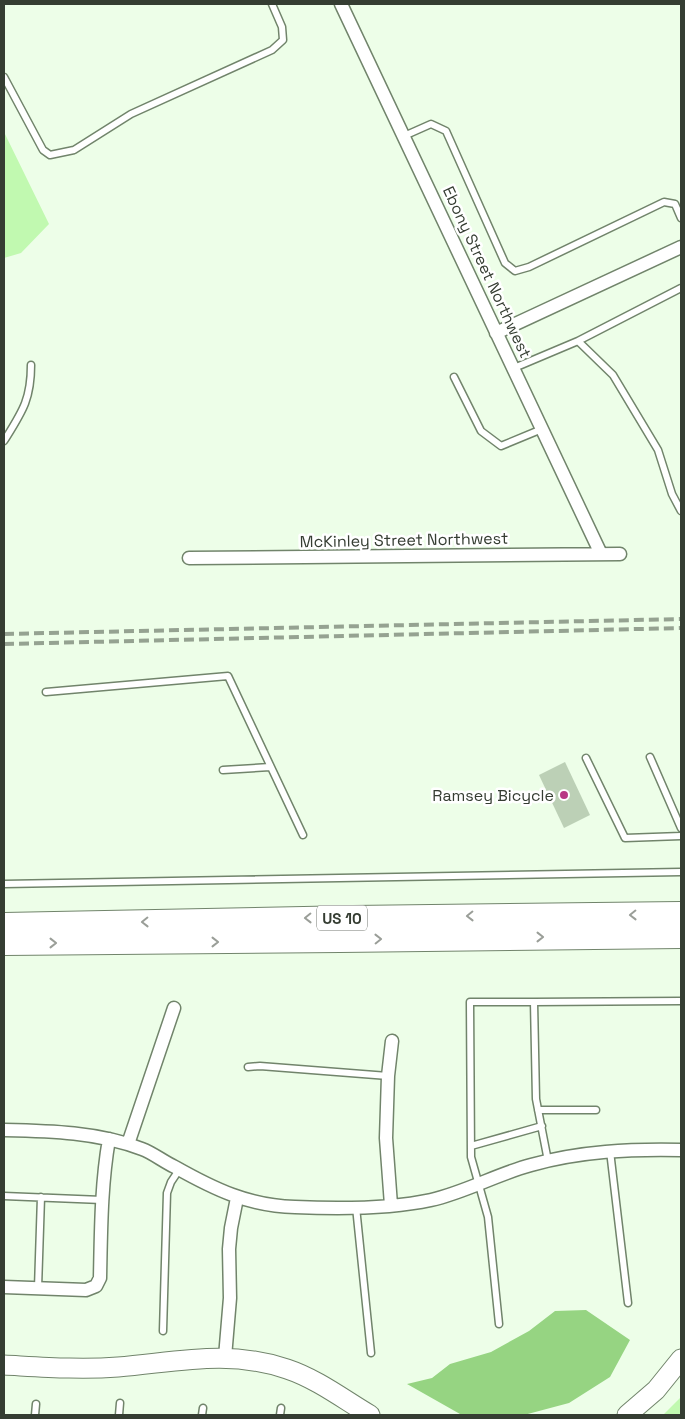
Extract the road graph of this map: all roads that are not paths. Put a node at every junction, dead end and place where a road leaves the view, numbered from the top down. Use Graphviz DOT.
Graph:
graph roads {
  1 [pos="272,4"];
  2 [pos="342,4"];
  3 [pos="4,77"];
  4 [pos="404,136"];
  5 [pos="681,218"];
  6 [pos="681,247"];
  7 [pos="681,288"];
  8 [pos="496,333"];
  9 [pos="578,341"];
  10 [pos="31,365"];
  11 [pos="514,368"];
  12 [pos="454,377"];
  13 [pos="542,428"];
  14 [pos="4,441"];
  15 [pos="681,512"];
  16 [pos="601,554"];
  17 [pos="620,554"];
  18 [pos="189,558"];
  19 [pos="46,692"];
  20 [pos="650,757"];
  21 [pos="586,758"];
  22 [pos="270,767"];
  23 [pos="223,770"];
  24 [pos="681,828"];
  25 [pos="303,836"];
  26 [pos="681,836"];
  27 [pos="681,872"];
  28 [pos="4,884"];
  29 [pos="681,914"];
  30 [pos="4,925"];
  31 [pos="681,936"];
  32 [pos="4,943"];
  33 [pos="534,1002"];
  34 [pos="681,1002"];
  35 [pos="174,1008"];
  36 [pos="392,1041"];
  37 [pos="248,1067"];
  38 [pos="388,1076"];
  39 [pos="538,1110"];
  40 [pos="596,1110"];
  41 [pos="542,1126"];
  42 [pos="4,1130"];
  43 [pos="109,1139"];
  44 [pos="128,1144"];
  45 [pos="471,1146"];
  46 [pos="681,1150"];
  47 [pos="610,1151"];
  48 [pos="548,1161"];
  49 [pos="179,1170"];
  50 [pos="479,1184"];
  51 [pos="4,1196"];
  52 [pos="41,1197"];
  53 [pos="237,1198"];
  54 [pos="102,1200"];
  55 [pos="391,1205"];
  56 [pos="356,1207"];
  57 [pos="4,1286"];
  58 [pos="38,1288"];
  59 [pos="628,1302"];
  60 [pos="499,1324"];
  61 [pos="162,1331"];
  62 [pos="371,1353"];
  63 [pos="225,1357"];
  64 [pos="681,1359"];
  65 [pos="4,1365"];
  66 [pos="120,1403"];
  67 [pos="36,1404"];
  68 [pos="203,1408"];
  69 [pos="35,1415"];
  70 [pos="118,1415"];
  71 [pos="202,1415"];
  72 [pos="370,1415"];
  73 [pos="630,1415"];
  1 -- 3 [label="lane"];
  2 -- 4 [label="street, Ebony Street Northwest"];
  4 -- 5 [label="lane"];
  4 -- 8 [label="street, Ebony Street Northwest"];
  6 -- 8 [label="street"];
  7 -- 9 [label="lane"];
  8 -- 11 [label="street, Ebony Street Northwest"];
  9 -- 11 [label="lane"];
  9 -- 15 [label="lane"];
  10 -- 14 [label="lane"];
  11 -- 13 [label="street, Ebony Street Northwest"];
  12 -- 13 [label="lane"];
  13 -- 16 [label="street, Ebony Street Northwest"];
  16 -- 17 [label="street, McKinley Street Northwest"];
  16 -- 18 [label="street, McKinley Street Northwest"];
  19 -- 22 [label="lane"];
  20 -- 24 [label="lane"];
  21 -- 26 [label="lane"];
  22 -- 23 [label="lane"];
  22 -- 25 [label="lane"];
  27 -- 28 [label="lane"];
  29 -- 30 [label="highway, US 10, one-way"];
  32 -- 31 [label="highway, US 10, one-way"];
  33 -- 34 [label="lane"];
  33 -- 39 [label="lane"];
  33 -- 45 [label="lane"];
  35 -- 44 [label="street"];
  36 -- 38 [label="street"];
  37 -- 38 [label="lane"];
  38 -- 55 [label="street"];
  39 -- 40 [label="lane"];
  39 -- 41 [label="lane"];
  41 -- 45 [label="lane"];
  41 -- 48 [label="lane"];
  42 -- 43 [label="street"];
  43 -- 44 [label="street"];
  43 -- 54 [label="street"];
  44 -- 49 [label="street"];
  45 -- 50 [label="lane"];
  46 -- 47 [label="street"];
  47 -- 48 [label="street"];
  47 -- 59 [label="lane"];
  48 -- 50 [label="street"];
  49 -- 53 [label="street"];
  49 -- 61 [label="lane"];
  50 -- 55 [label="street"];
  50 -- 60 [label="lane"];
  51 -- 52 [label="lane"];
  52 -- 54 [label="lane"];
  52 -- 58 [label="lane"];
  53 -- 56 [label="street"];
  53 -- 63 [label="street"];
  54 -- 58 [label="street"];
  55 -- 56 [label="street"];
  56 -- 62 [label="lane"];
  57 -- 58 [label="street"];
  63 -- 65 [label="street"];
  63 -- 72 [label="street"];
  64 -- 73 [label="street"];
  66 -- 70 [label="lane"];
  67 -- 69 [label="lane"];
  68 -- 71 [label="lane"];
}
